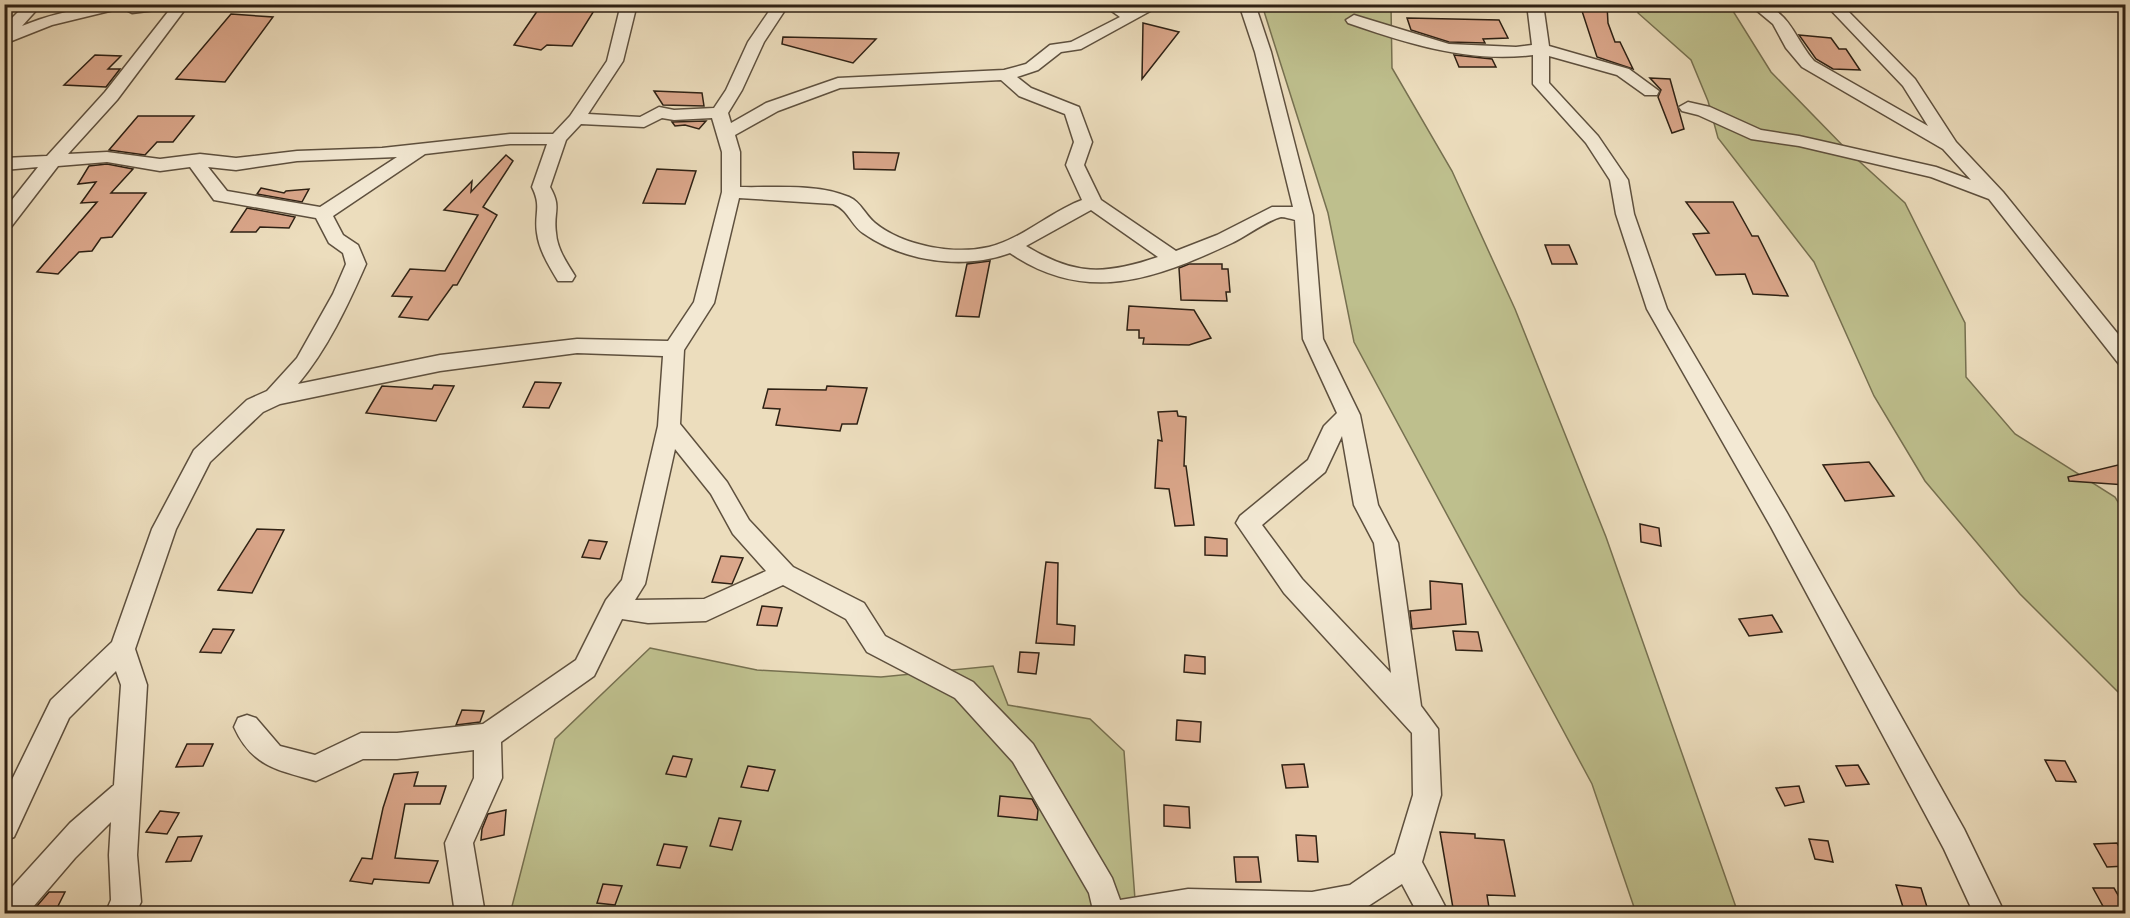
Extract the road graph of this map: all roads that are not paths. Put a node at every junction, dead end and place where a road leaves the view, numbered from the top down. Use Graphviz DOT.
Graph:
graph roads {
  1 [pos="35,4"];
  2 [pos="168,4"];
  3 [pos="182,4"];
  4 [pos="629,4"];
  5 [pos="782,4"];
  6 [pos="1109,4"];
  7 [pos="1156,4"];
  8 [pos="1247,4"];
  9 [pos="1535,4"];
  10 [pos="1756,4"];
  11 [pos="1832,4"];
  12 [pos="126,6"];
  13 [pos="1130,16"];
  14 [pos="1354,20"];
  15 [pos="4,34"];
  16 [pos="157,36"];
  17 [pos="4,39"];
  18 [pos="1541,49"];
  19 [pos="1005,75"];
  20 [pos="1652,91"];
  21 [pos="1688,107"];
  22 [pos="576,119"];
  23 [pos="722,123"];
  24 [pos="558,139"];
  25 [pos="1949,145"];
  26 [pos="420,150"];
  27 [pos="54,159"];
  28 [pos="200,160"];
  29 [pos="4,164"];
  30 [pos="731,192"];
  31 [pos="1996,196"];
  32 [pos="1093,203"];
  33 [pos="323,214"];
  34 [pos="1304,215"];
  35 [pos="4,223"];
  36 [pos="1010,244"];
  37 [pos="1174,259"];
  38 [pos="565,276"];
  39 [pos="674,349"];
  40 [pos="2126,359"];
  41 [pos="275,398"];
  42 [pos="1349,415"];
  43 [pos="669,426"];
  44 [pos="784,574"];
  45 [pos="615,608"];
  46 [pos="122,649"];
  47 [pos="1409,711"];
  48 [pos="248,727"];
  49 [pos="488,736"];
  50 [pos="129,790"];
  51 [pos="4,827"];
  52 [pos="1407,863"];
  53 [pos="1195,909"];
  54 [pos="8,914"];
  55 [pos="120,914"];
  56 [pos="470,914"];
  57 [pos="1109,914"];
  58 [pos="1121,914"];
  59 [pos="1434,914"];
  60 [pos="1990,914"];
  1 -- 15 [label="street"];
  2 -- 12 [label="street"];
  3 -- 16 [label="street"];
  4 -- 22 [label="street"];
  5 -- 23 [label="street"];
  6 -- 13 [label="street"];
  7 -- 13 [label="street"];
  8 -- 34 [label="street"];
  9 -- 18 [label="street"];
  10 -- 25 [label="street"];
  11 -- 25 [label="street"];
  12 -- 16 [label="street"];
  12 -- 17 [label="street"];
  13 -- 19 [label="street"];
  14 -- 18 [label="street"];
  16 -- 27 [label="street"];
  18 -- 20 [label="street"];
  18 -- 60 [label="street"];
  19 -- 23 [label="street"];
  19 -- 32 [label="street"];
  21 -- 31 [label="street"];
  22 -- 23 [label="street"];
  22 -- 24 [label="street"];
  23 -- 30 [label="street"];
  24 -- 26 [label="street"];
  24 -- 38 [label="street"];
  25 -- 31 [label="street"];
  26 -- 28 [label="street"];
  26 -- 33 [label="street"];
  27 -- 28 [label="street"];
  27 -- 29 [label="street"];
  27 -- 35 [label="street"];
  28 -- 33 [label="street"];
  30 -- 36 [label="street"];
  30 -- 39 [label="street"];
  31 -- 40 [label="street"];
  32 -- 36 [label="street"];
  32 -- 37 [label="street"];
  33 -- 41 [label="street"];
  34 -- 37 [label="street"];
  34 -- 42 [label="street"];
  36 -- 37 [label="street"];
  39 -- 41 [label="street"];
  39 -- 43 [label="street"];
  41 -- 46 [label="street"];
  42 -- 47 [label="street"];
  42 -- 47 [label="street"];
  43 -- 44 [label="street"];
  43 -- 45 [label="street"];
  44 -- 45 [label="street"];
  44 -- 57 [label="street"];
  45 -- 49 [label="street"];
  46 -- 50 [label="street"];
  46 -- 51 [label="street"];
  47 -- 52 [label="street"];
  48 -- 49 [label="street"];
  49 -- 56 [label="street"];
  50 -- 54 [label="street"];
  50 -- 55 [label="street"];
  52 -- 53 [label="street"];
  52 -- 59 [label="street"];
  53 -- 58 [label="street"];
}
